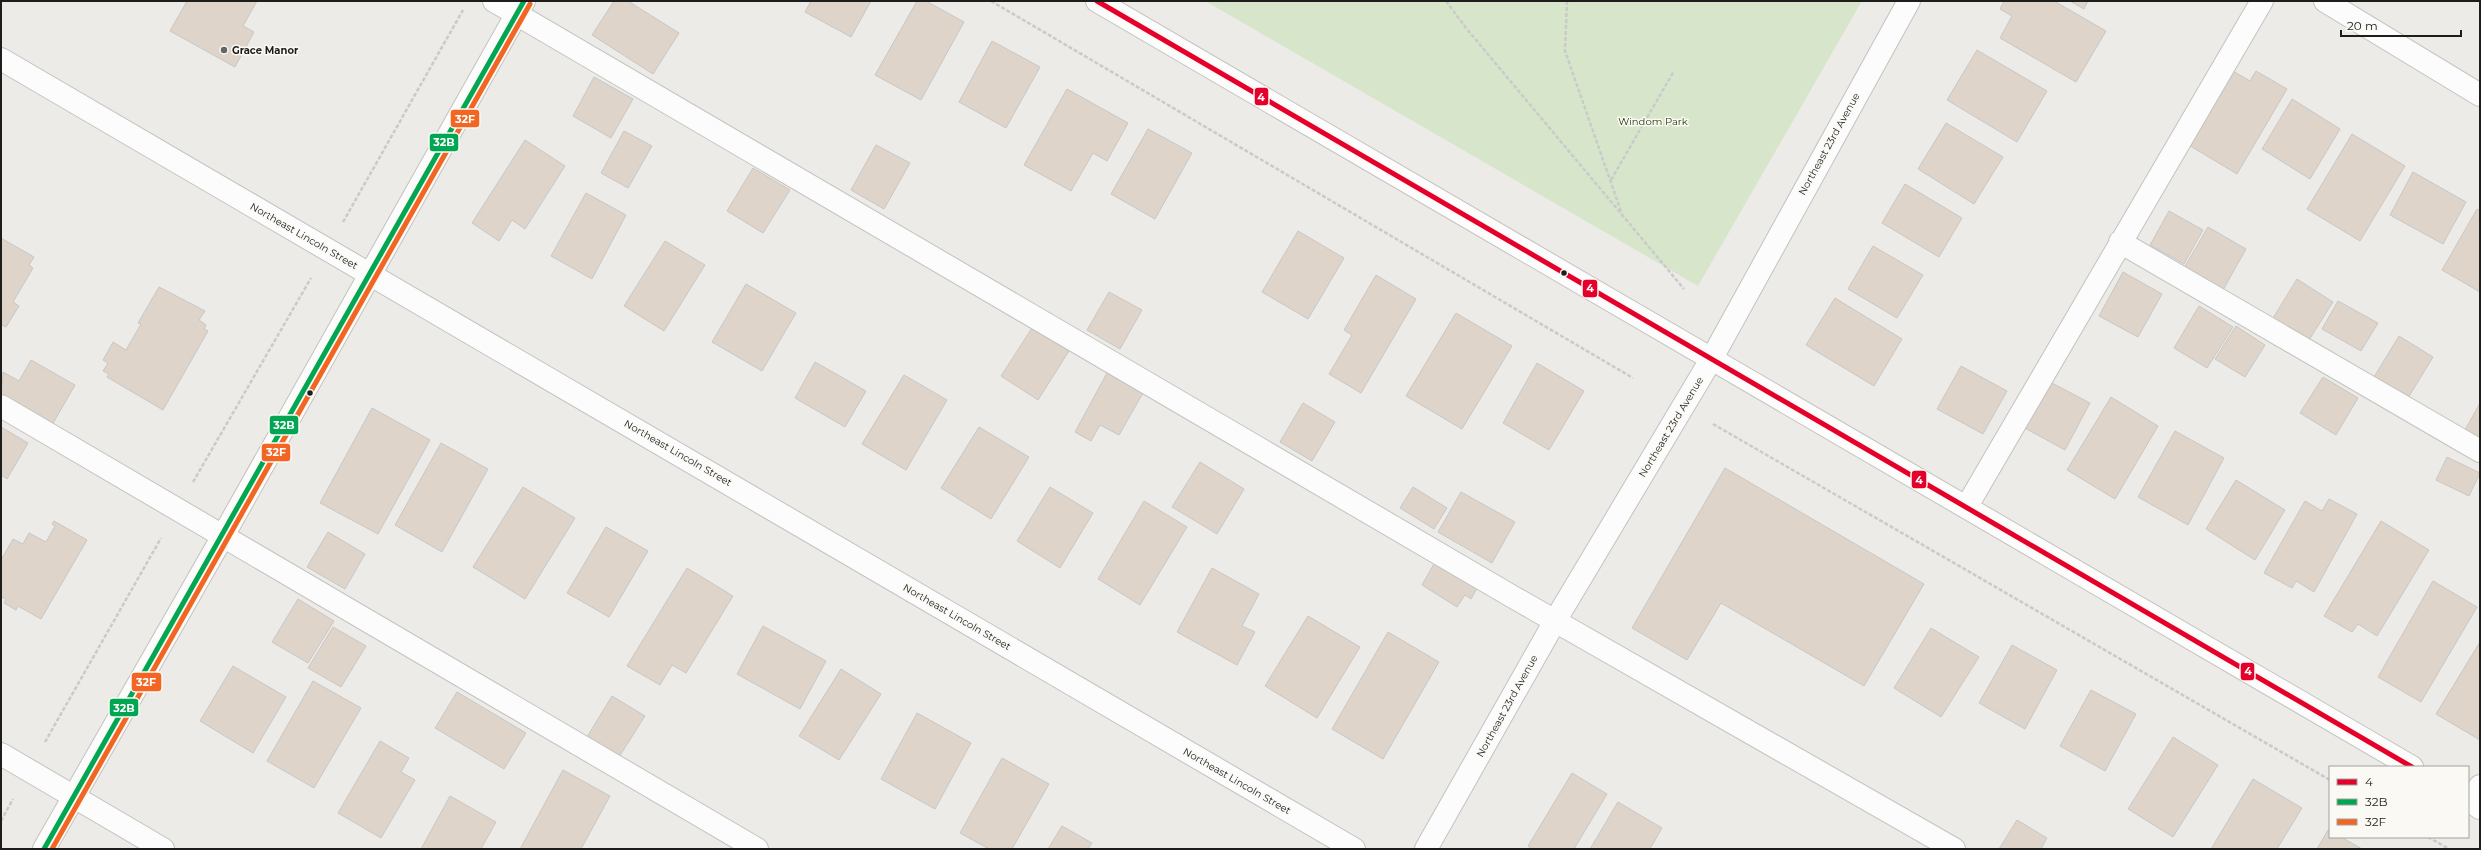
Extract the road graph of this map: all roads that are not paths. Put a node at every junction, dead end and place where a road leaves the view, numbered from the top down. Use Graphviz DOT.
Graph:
graph roads {
  1 [pos="494,1"];
  2 [pos="1097,1"];
  3 [pos="1908,1"];
  4 [pos="2262,1"];
  5 [pos="2325,1"];
  6 [pos="520,8"];
  7 [pos="1,59"];
  8 [pos="2480,94"];
  9 [pos="2120,242"];
  10 [pos="370,275"];
  11 [pos="1712,358"];
  12 [pos="1,406"];
  13 [pos="2480,451"];
  14 [pos="1966,506"];
  15 [pos="223,536"];
  16 [pos="1555,621"];
  17 [pos="1,754"];
  18 [pos="2410,766"];
  19 [pos="74,797"];
  20 [pos="44,849"];
  21 [pos="164,849"];
  22 [pos="757,849"];
  23 [pos="1354,849"];
  24 [pos="1426,849"];
  25 [pos="1954,849"];
  1 -- 6 [label="street"];
  2 -- 11 [label="street"];
  3 -- 11 [label="street, Northeast 23rd Avenue"];
  4 -- 9 [label="street"];
  5 -- 8 [label="street"];
  6 -- 10 [label="street"];
  6 -- 16 [label="street"];
  7 -- 10 [label="street, Northeast Lincoln Street"];
  9 -- 13 [label="street"];
  9 -- 14 [label="street"];
  10 -- 15 [label="street"];
  10 -- 23 [label="street, Northeast Lincoln Street"];
  11 -- 14 [label="street"];
  11 -- 16 [label="street, Northeast 23rd Avenue"];
  12 -- 15 [label="street"];
  14 -- 18 [label="street"];
  15 -- 19 [label="street"];
  15 -- 22 [label="street"];
  16 -- 24 [label="street, Northeast 23rd Avenue"];
  16 -- 25 [label="street"];
  17 -- 19 [label="street"];
  19 -- 20 [label="street"];
  19 -- 21 [label="street"];
}
